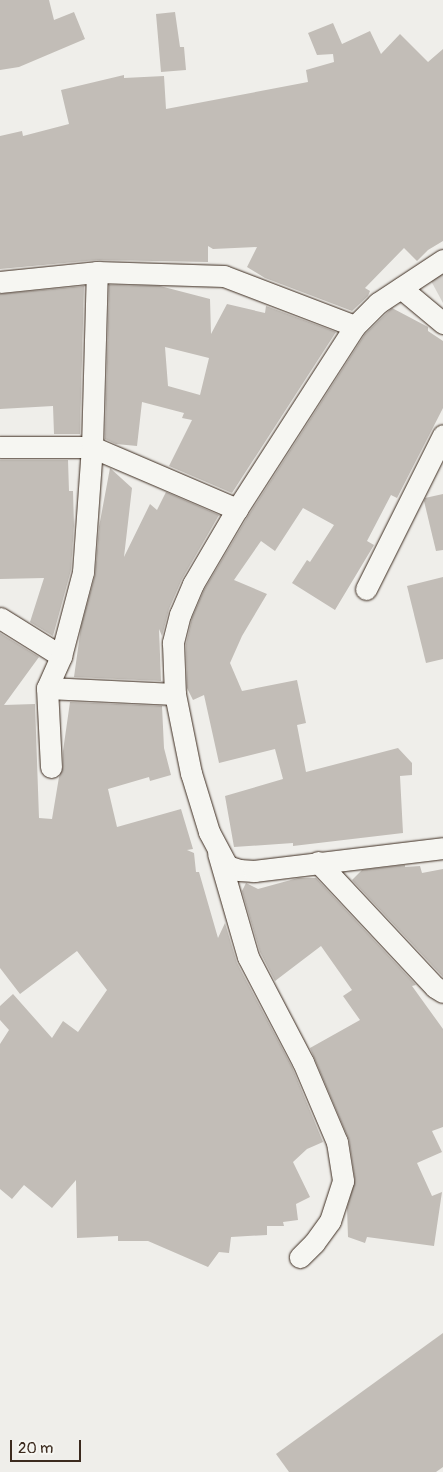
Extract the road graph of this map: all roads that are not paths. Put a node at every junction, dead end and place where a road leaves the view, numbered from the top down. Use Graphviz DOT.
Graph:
graph roads {
  1 [pos="443,260"];
  2 [pos="97,272"];
  3 [pos="0,282"];
  4 [pos="401,288"];
  5 [pos="443,323"];
  6 [pos="355,326"];
  7 [pos="443,435"];
  8 [pos="0,447"];
  9 [pos="92,447"];
  10 [pos="237,509"];
  11 [pos="366,589"];
  12 [pos="0,618"];
  13 [pos="61,656"];
  14 [pos="47,688"];
  15 [pos="175,694"];
  16 [pos="51,767"];
  17 [pos="443,848"];
  18 [pos="218,852"];
  19 [pos="318,862"];
  20 [pos="443,992"];
  21 [pos="300,1257"];
  1 -- 4 [label="street"];
  2 -- 3 [label="street"];
  2 -- 6 [label="street"];
  2 -- 9 [label="street"];
  4 -- 5 [label="street"];
  4 -- 6 [label="street"];
  6 -- 10 [label="street"];
  7 -- 11 [label="street"];
  8 -- 9 [label="street"];
  9 -- 10 [label="street"];
  9 -- 13 [label="street"];
  10 -- 15 [label="street"];
  12 -- 13 [label="street"];
  13 -- 14 [label="street"];
  14 -- 15 [label="street"];
  14 -- 16 [label="street"];
  15 -- 18 [label="street"];
  17 -- 19 [label="street"];
  18 -- 19 [label="street"];
  18 -- 21 [label="street"];
  19 -- 20 [label="street"];
}
